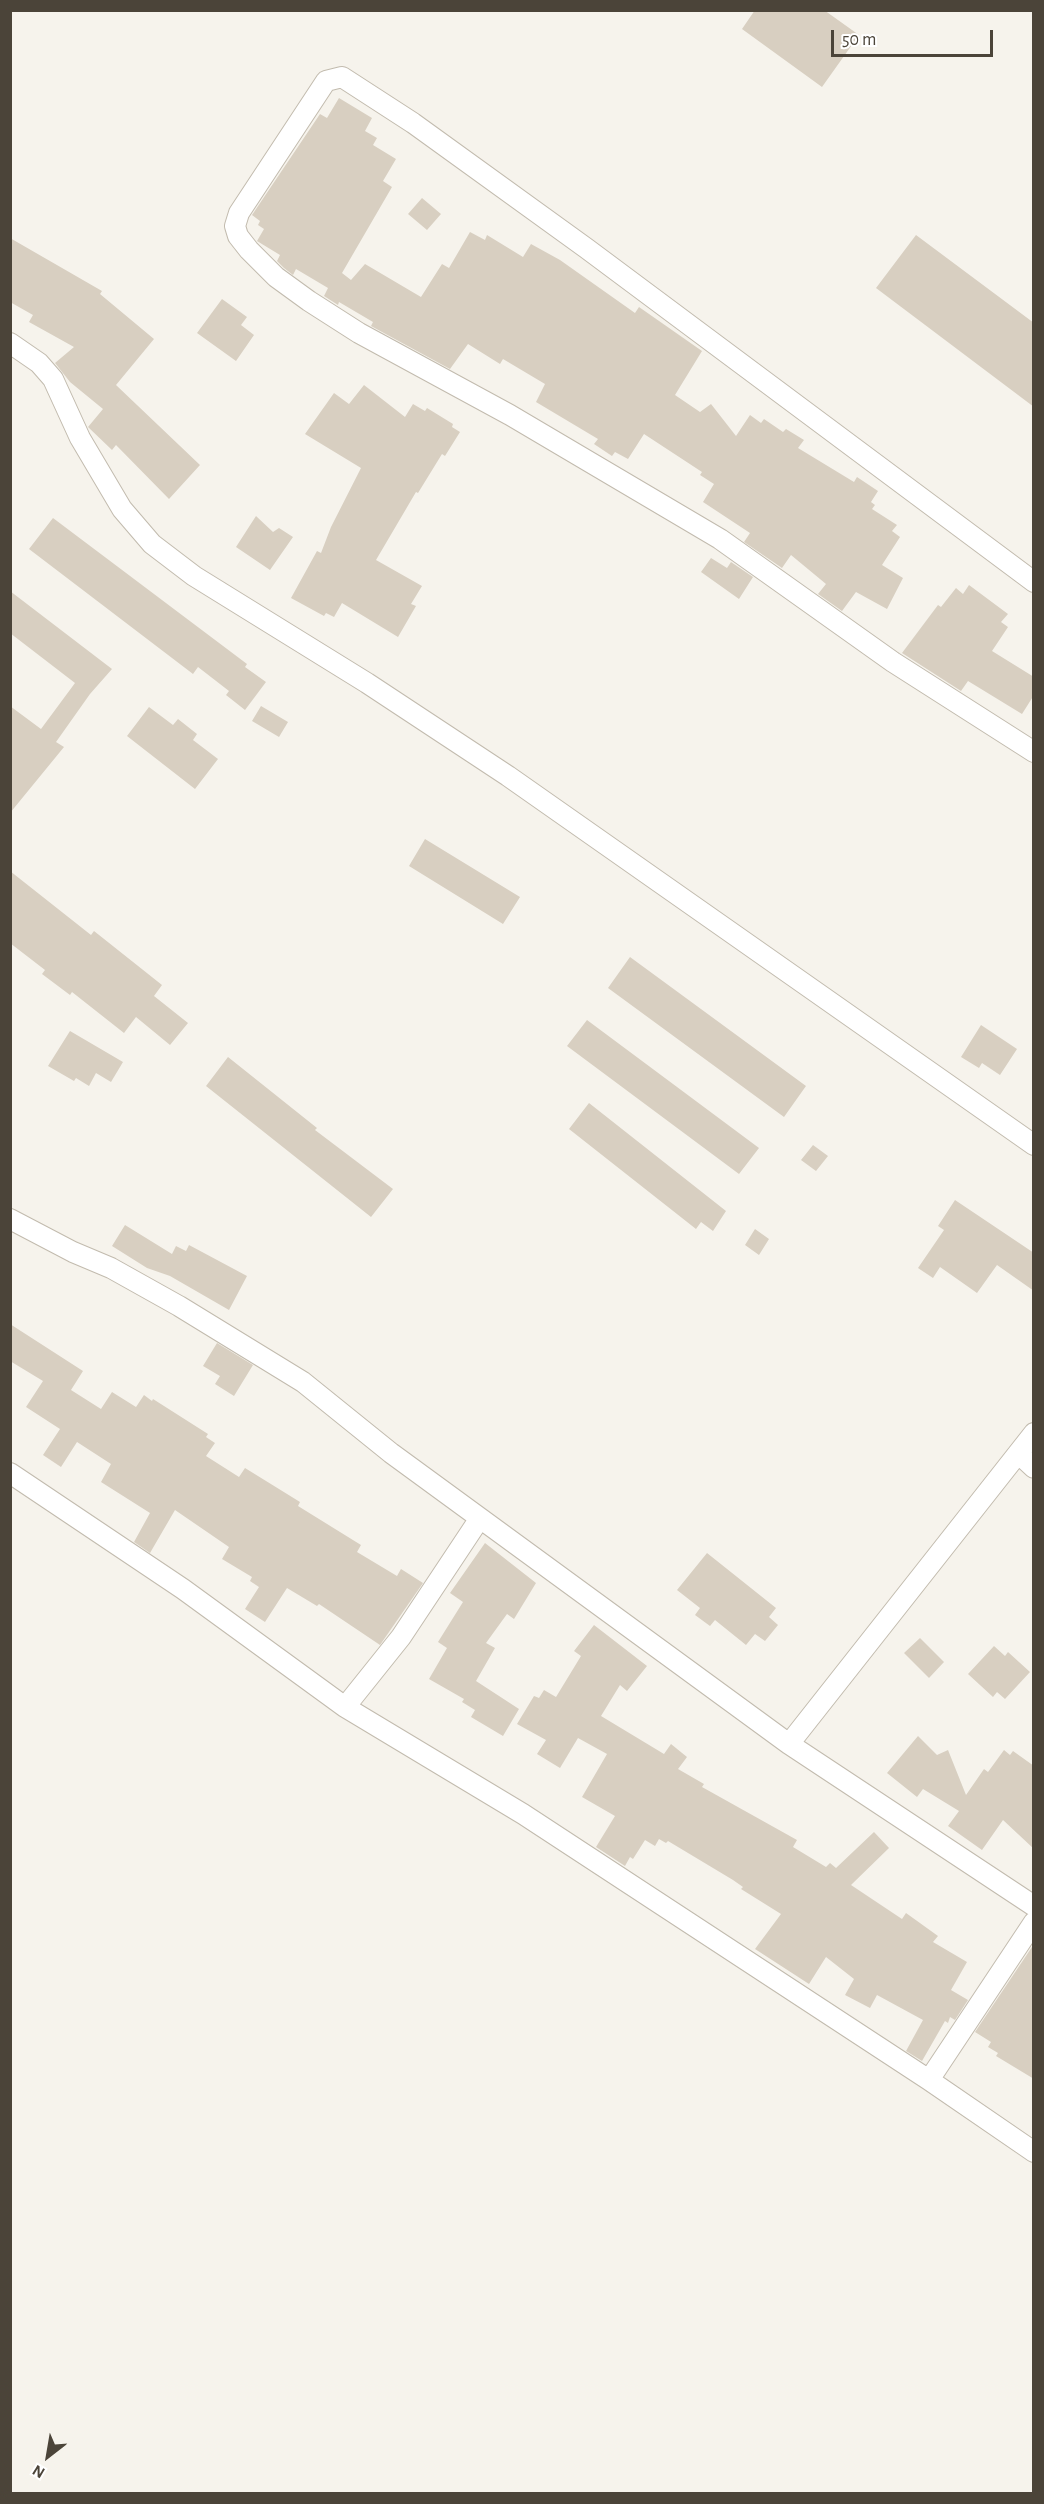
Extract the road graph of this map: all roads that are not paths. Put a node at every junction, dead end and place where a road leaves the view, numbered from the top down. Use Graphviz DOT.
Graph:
graph roads {
  1 [pos="10,343"];
  2 [pos="1034,582"];
  3 [pos="1034,752"];
  4 [pos="1034,1145"];
  5 [pos="10,1219"];
  6 [pos="1034,1433"];
  7 [pos="1019,1454"];
  8 [pos="1034,1468"];
  9 [pos="10,1473"];
  10 [pos="480,1518"];
  11 [pos="345,1707"];
  12 [pos="789,1744"];
  13 [pos="1034,1906"];
  14 [pos="1034,1922"];
  15 [pos="929,2080"];
  16 [pos="1034,2152"];
  1 -- 4 [label="street"];
  2 -- 3 [label="street"];
  5 -- 10 [label="street"];
  6 -- 7 [label="street"];
  7 -- 8 [label="street"];
  7 -- 12 [label="street"];
  9 -- 11 [label="street"];
  10 -- 11 [label="street"];
  10 -- 12 [label="street"];
  11 -- 15 [label="street"];
  12 -- 13 [label="street"];
  14 -- 15 [label="street"];
  15 -- 16 [label="street"];
}
